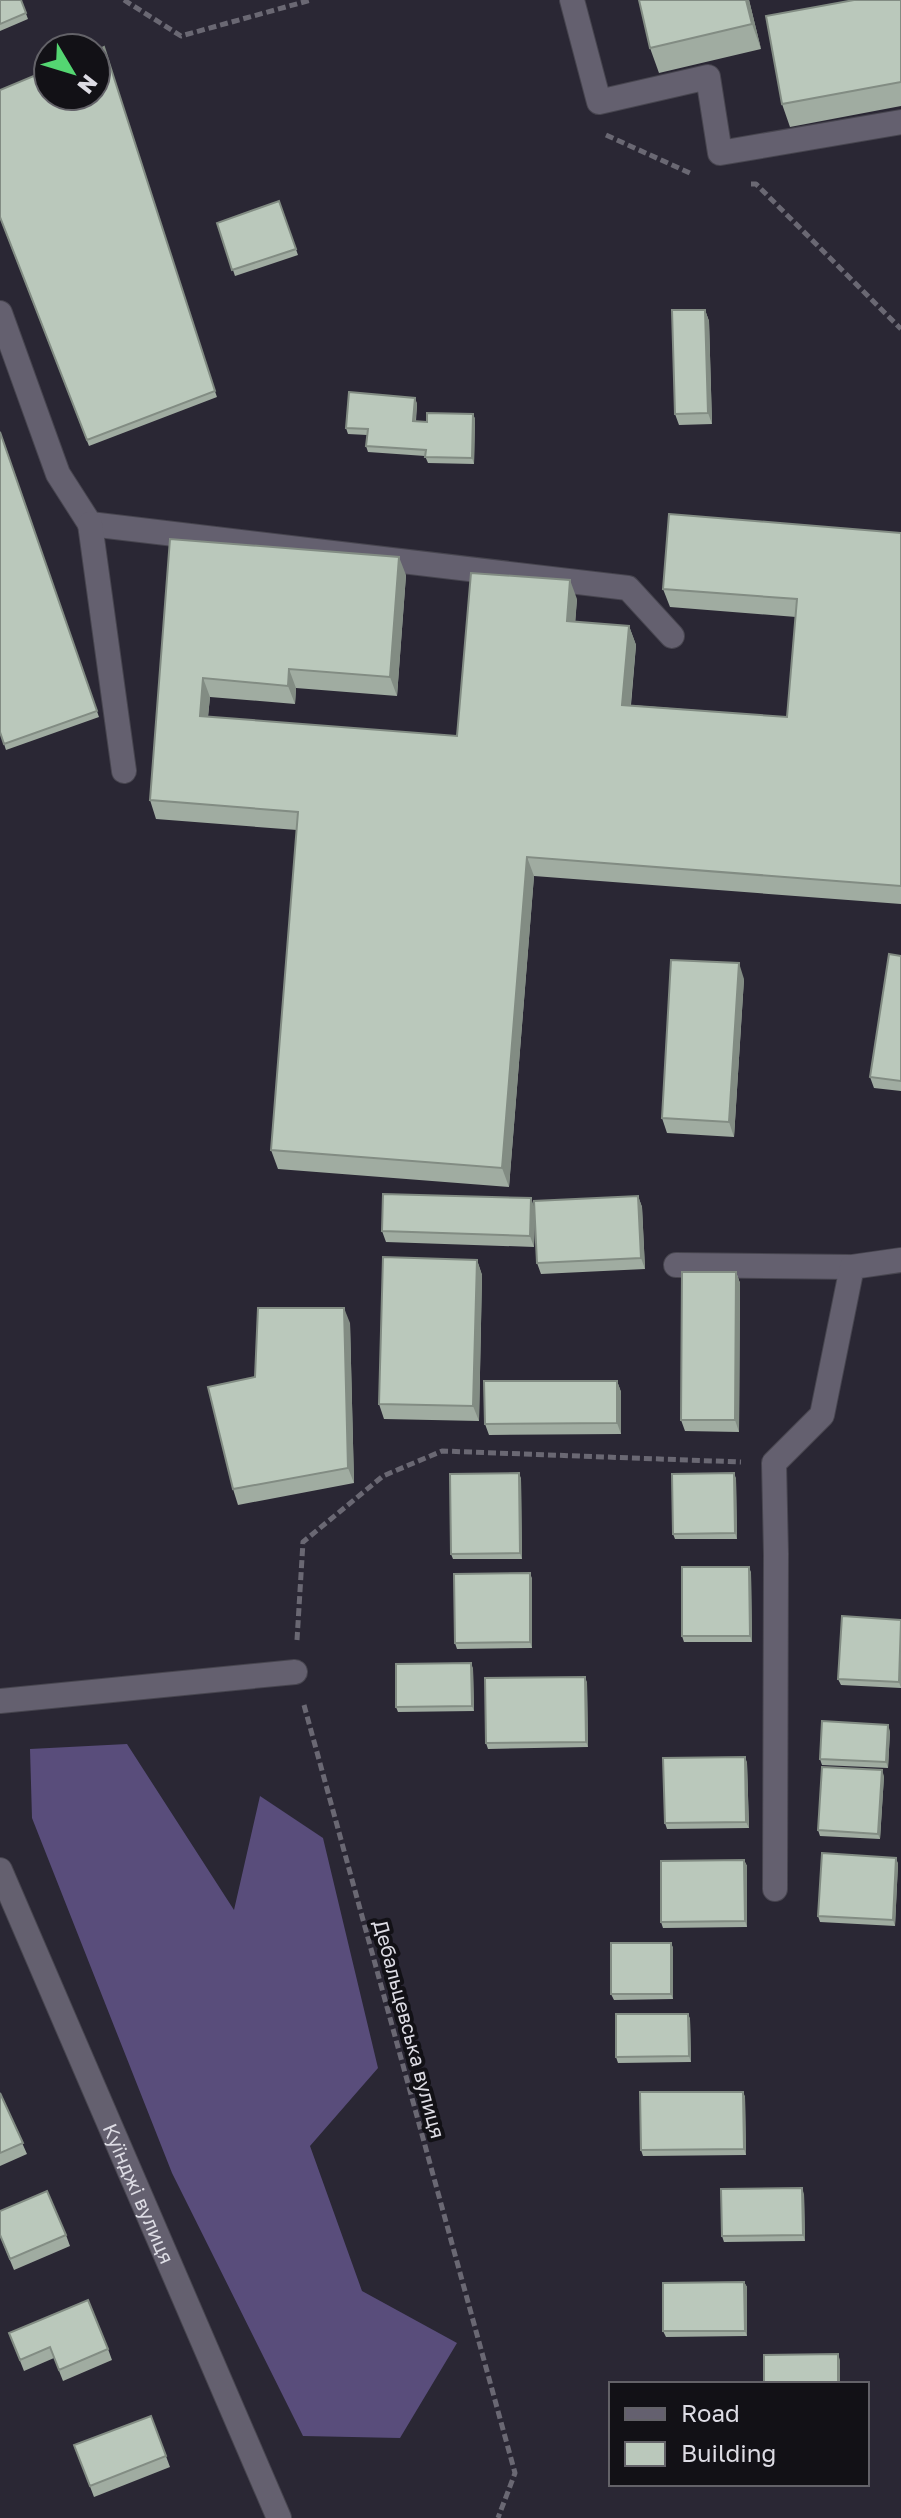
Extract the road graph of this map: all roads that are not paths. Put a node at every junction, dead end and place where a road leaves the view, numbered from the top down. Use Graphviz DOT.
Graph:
graph roads {
  1 [pos="572,0"];
  2 [pos="901,122"];
  3 [pos="0,313"];
  4 [pos="90,524"];
  5 [pos="672,636"];
  6 [pos="124,771"];
  7 [pos="901,1260"];
  8 [pos="676,1265"];
  9 [pos="852,1267"];
  10 [pos="295,1672"];
  11 [pos="0,1701"];
  12 [pos="0,1870"];
  13 [pos="775,1889"];
  14 [pos="279,2518"];
  1 -- 2 [label="street"];
  3 -- 4 [label="street"];
  4 -- 5 [label="street"];
  4 -- 6 [label="street"];
  7 -- 9 [label="street"];
  8 -- 9 [label="street"];
  9 -- 13 [label="street"];
  10 -- 11 [label="street"];
  12 -- 14 [label="street, Куїнджі вулиця"];
}
